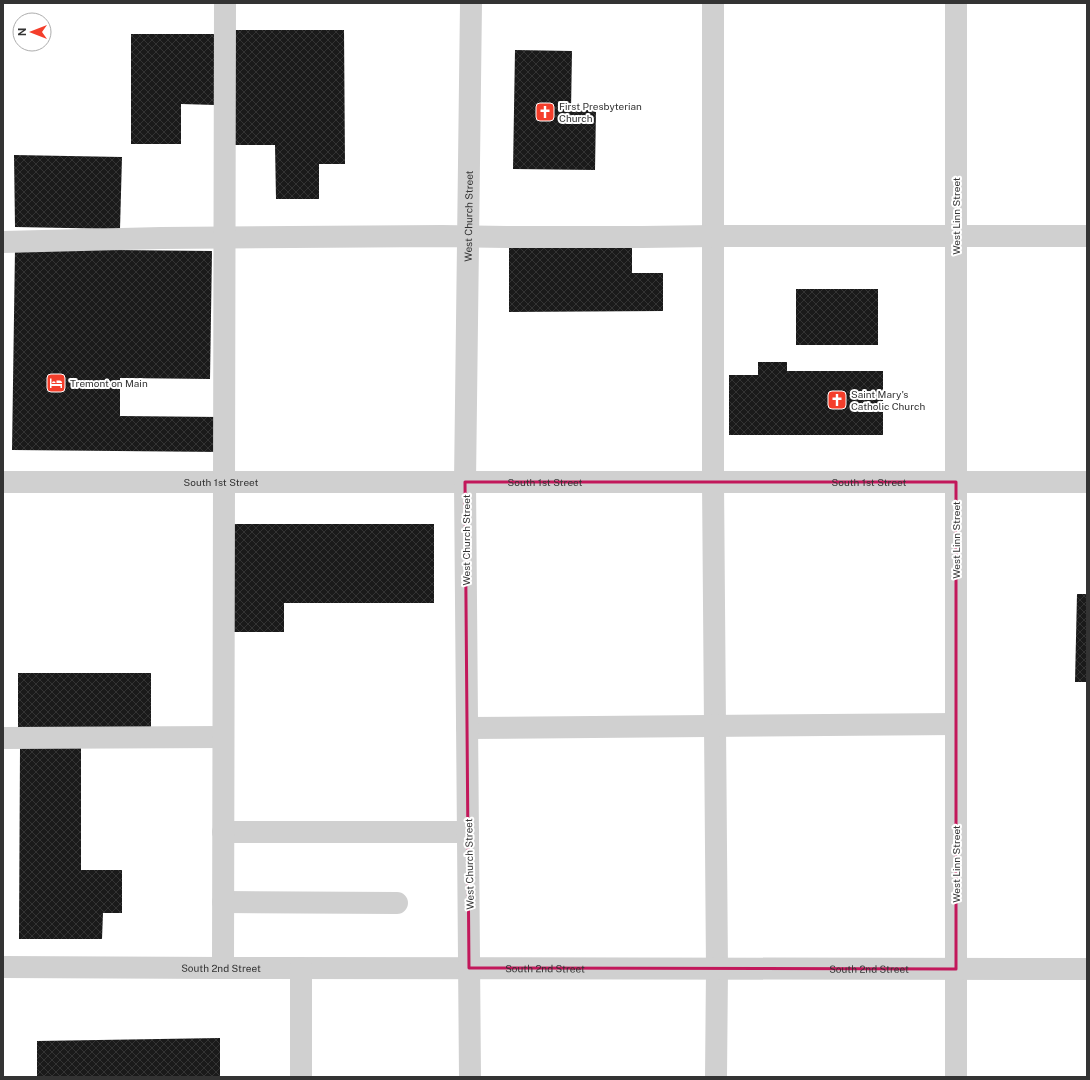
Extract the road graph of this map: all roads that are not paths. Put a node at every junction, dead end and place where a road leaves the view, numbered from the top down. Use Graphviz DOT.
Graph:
graph roads {
  1 [pos="225,3"];
  2 [pos="472,3"];
  3 [pos="713,3"];
  4 [pos="956,3"];
  5 [pos="469,236"];
  6 [pos="713,236"];
  7 [pos="1087,236"];
  8 [pos="225,237"];
  9 [pos="956,237"];
  10 [pos="3,242"];
  11 [pos="3,482"];
  12 [pos="224,482"];
  13 [pos="465,482"];
  14 [pos="713,482"];
  15 [pos="956,482"];
  16 [pos="1087,482"];
  17 [pos="956,724"];
  18 [pos="715,726"];
  19 [pos="467,728"];
  20 [pos="223,737"];
  21 [pos="3,738"];
  22 [pos="223,832"];
  23 [pos="468,832"];
  24 [pos="223,902"];
  25 [pos="397,903"];
  26 [pos="3,967"];
  27 [pos="223,968"];
  28 [pos="301,968"];
  29 [pos="469,968"];
  30 [pos="717,969"];
  31 [pos="956,969"];
  32 [pos="1087,969"];
  33 [pos="302,1077"];
  34 [pos="470,1077"];
  35 [pos="716,1077"];
  36 [pos="956,1077"];
  1 -- 8 [label="street"];
  2 -- 5 [label="street, West Church Street"];
  3 -- 6 [label="street"];
  4 -- 9 [label="street, West Linn Street"];
  5 -- 6 [label="street"];
  5 -- 8 [label="street"];
  5 -- 13 [label="street, West Church Street"];
  6 -- 9 [label="street"];
  6 -- 14 [label="street"];
  7 -- 9 [label="street"];
  8 -- 10 [label="street"];
  8 -- 12 [label="street"];
  9 -- 15 [label="street, West Linn Street"];
  11 -- 12 [label="street, South 1st Street"];
  12 -- 13 [label="street, South 1st Street"];
  12 -- 20 [label="street"];
  13 -- 14 [label="street, South 1st Street"];
  13 -- 19 [label="street, West Church Street"];
  14 -- 15 [label="street, South 1st Street"];
  14 -- 18 [label="street"];
  15 -- 16 [label="street, South 1st Street"];
  15 -- 17 [label="street, West Linn Street"];
  17 -- 18 [label="street"];
  17 -- 31 [label="street, West Linn Street"];
  18 -- 19 [label="street"];
  18 -- 30 [label="street"];
  19 -- 23 [label="street, West Church Street"];
  20 -- 21 [label="street"];
  20 -- 22 [label="street"];
  22 -- 23 [label="street"];
  22 -- 24 [label="street"];
  23 -- 29 [label="street, West Church Street"];
  24 -- 25 [label="street"];
  24 -- 27 [label="street"];
  26 -- 27 [label="street, South 2nd Street"];
  27 -- 28 [label="street, South 2nd Street"];
  28 -- 29 [label="street, South 2nd Street"];
  28 -- 33 [label="street"];
  29 -- 30 [label="street, South 2nd Street"];
  29 -- 34 [label="street, West Church Street"];
  30 -- 31 [label="street, South 2nd Street"];
  30 -- 35 [label="street"];
  31 -- 32 [label="street, South 2nd Street"];
  31 -- 36 [label="street, West Linn Street"];
}
